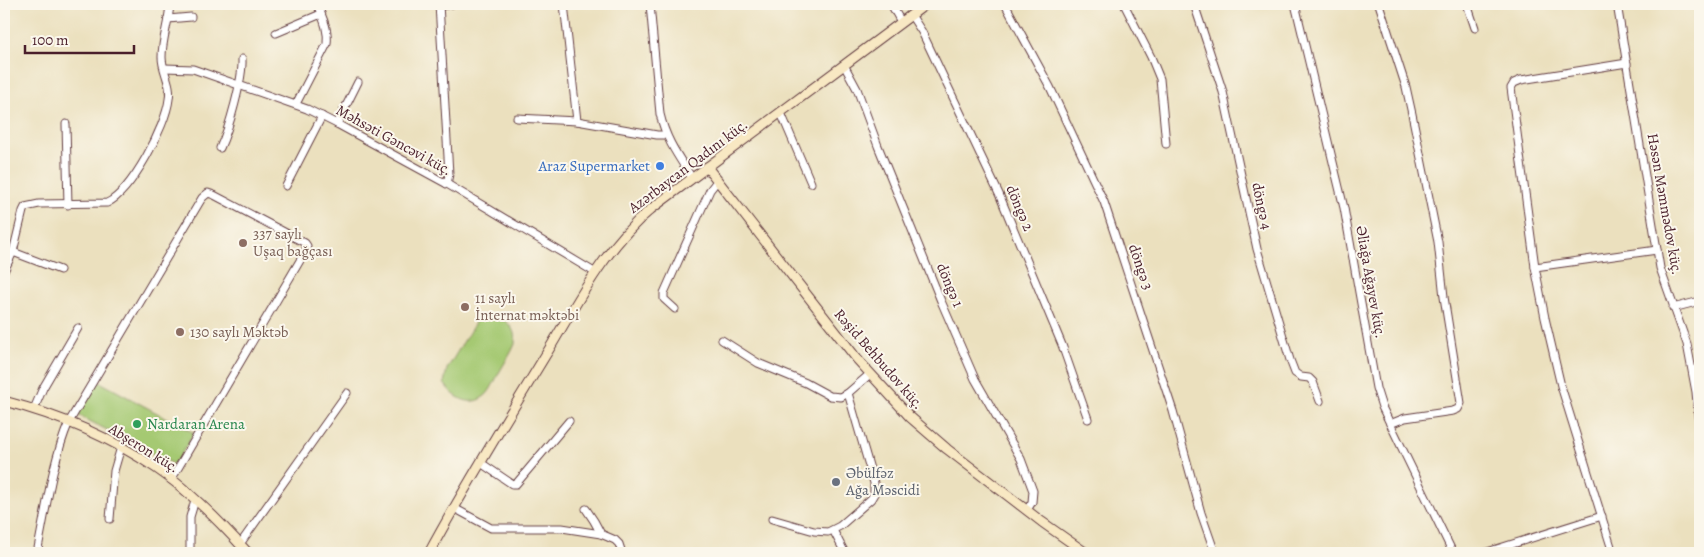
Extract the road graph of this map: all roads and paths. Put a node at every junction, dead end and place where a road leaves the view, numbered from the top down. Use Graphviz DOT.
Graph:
graph roads {
  1 [pos="170,4"];
  2 [pos="317,4"];
  3 [pos="452,4"];
  4 [pos="564,4"];
  5 [pos="650,4"];
  6 [pos="891,4"];
  7 [pos="926,4"];
  8 [pos="1004,4"];
  9 [pos="1124,4"];
  10 [pos="1194,4"];
  11 [pos="1295,4"];
  12 [pos="1379,4"];
  13 [pos="1467,4"];
  14 [pos="1617,4"];
  15 [pos="439,5"];
  16 [pos="321,14"];
  17 [pos="911,15"];
  18 [pos="191,18"];
  19 [pos="168,19"];
  20 [pos="900,22"];
  21 [pos="1475,28"];
  22 [pos="276,33"];
  23 [pos="242,59"];
  24 [pos="1626,63"];
  25 [pos="844,65"];
  26 [pos="165,68"];
  27 [pos="358,82"];
  28 [pos="238,84"];
  29 [pos="296,104"];
  30 [pos="782,113"];
  31 [pos="322,116"];
  32 [pos="517,118"];
  33 [pos="577,121"];
  34 [pos="66,124"];
  35 [pos="337,124"];
  36 [pos="665,135"];
  37 [pos="1166,144"];
  38 [pos="220,148"];
  39 [pos="706,167"];
  40 [pos="692,178"];
  41 [pos="717,181"];
  42 [pos="811,183"];
  43 [pos="447,184"];
  44 [pos="286,186"];
  45 [pos="68,205"];
  46 [pos="1657,250"];
  47 [pos="13,252"];
  48 [pos="1535,267"];
  49 [pos="60,270"];
  50 [pos="4,271"];
  51 [pos="596,273"];
  52 [pos="1700,301"];
  53 [pos="1673,308"];
  54 [pos="675,310"];
  55 [pos="78,328"];
  56 [pos="722,340"];
  57 [pos="870,374"];
  58 [pos="347,393"];
  59 [pos="848,394"];
  60 [pos="4,401"];
  61 [pos="1320,401"];
  62 [pos="34,409"];
  63 [pos="1088,418"];
  64 [pos="569,421"];
  65 [pos="69,422"];
  66 [pos="1390,424"];
  67 [pos="1700,436"];
  68 [pos="121,447"];
  69 [pos="481,463"];
  70 [pos="171,480"];
  71 [pos="195,500"];
  72 [pos="454,508"];
  73 [pos="586,509"];
  74 [pos="1027,510"];
  75 [pos="1602,516"];
  76 [pos="110,519"];
  77 [pos="772,519"];
  78 [pos="833,530"];
  79 [pos="601,534"];
  80 [pos="240,544"];
  81 [pos="842,552"];
  82 [pos="37,553"];
  83 [pos="190,553"];
  84 [pos="248,553"];
  85 [pos="428,553"];
  86 [pos="622,553"];
  87 [pos="1086,553"];
  88 [pos="1215,553"];
  89 [pos="1453,553"];
  90 [pos="1484,553"];
  91 [pos="1613,553"];
  1 -- 19 [label="street"];
  2 -- 16 [label="street"];
  3 -- 15 [label="street"];
  4 -- 33 [label="street"];
  5 -- 36 [label="street"];
  6 -- 20 [label="street"];
  7 -- 17 [label="main road, Azərbaycan Qadını küç."];
  8 -- 88 [label="street, döngə 3"];
  9 -- 37 [label="street"];
  10 -- 61 [label="street, döngə 4"];
  11 -- 66 [label="street, Əliağa Ağayev küç."];
  12 -- 66 [label="street"];
  13 -- 21 [label="street"];
  14 -- 24 [label="street, Həsən Məmmədov küç."];
  15 -- 43 [label="street"];
  16 -- 22 [label="street"];
  16 -- 29 [label="street"];
  17 -- 20 [label="main road, Azərbaycan Qadını küç."];
  17 -- 63 [label="street, döngə 2"];
  18 -- 19 [label="street"];
  19 -- 26 [label="street"];
  20 -- 25 [label="main road, Azərbaycan Qadını küç."];
  23 -- 28 [label="street"];
  24 -- 46 [label="street, Həsən Məmmədov küç."];
  24 -- 48 [label="street"];
  25 -- 30 [label="main road, Azərbaycan Qadını küç."];
  25 -- 74 [label="street, döngə 1"];
  26 -- 28 [label="street, Məhsəti Gəncəvi küç."];
  26 -- 45 [label="street"];
  27 -- 35 [label="street"];
  28 -- 29 [label="street, Məhsəti Gəncəvi küç."];
  28 -- 38 [label="street"];
  29 -- 31 [label="street, Məhsəti Gəncəvi küç."];
  30 -- 39 [label="main road, Azərbaycan Qadını küç."];
  30 -- 42 [label="street"];
  31 -- 35 [label="street, Məhsəti Gəncəvi küç."];
  31 -- 44 [label="street"];
  32 -- 33 [label="street"];
  33 -- 36 [label="street"];
  34 -- 45 [label="street"];
  35 -- 43 [label="street, Məhsəti Gəncəvi küç."];
  36 -- 40 [label="street"];
  39 -- 40 [label="main road, Azərbaycan Qadını küç."];
  39 -- 41 [label="main road, Rəşid Behbudov küç."];
  40 -- 51 [label="main road, Azərbaycan Qadını küç."];
  41 -- 54 [label="street"];
  41 -- 57 [label="main road, Rəşid Behbudov küç."];
  43 -- 51 [label="street, Məhsəti Gəncəvi küç."];
  45 -- 47 [label="street"];
  46 -- 48 [label="street"];
  46 -- 53 [label="street, Həsən Məmmədov küç."];
  47 -- 49 [label="street"];
  47 -- 50 [label="street"];
  48 -- 75 [label="street"];
  51 -- 69 [label="main road, Azərbaycan Qadını küç."];
  52 -- 53 [label="street"];
  53 -- 67 [label="street, Həsən Məmmədov küç."];
  55 -- 62 [label="street"];
  56 -- 59 [label="street"];
  57 -- 59 [label="street"];
  57 -- 74 [label="main road, Rəşid Behbudov küç."];
  58 -- 80 [label="street"];
  59 -- 78 [label="street"];
  60 -- 62 [label="main road, Abşeron küç."];
  62 -- 65 [label="main road, Abşeron küç."];
  64 -- 69 [label="street"];
  65 -- 68 [label="main road, Abşeron küç."];
  65 -- 70 [label="street"];
  65 -- 82 [label="street"];
  66 -- 89 [label="street, Əliağa Ağayev küç."];
  68 -- 70 [label="main road, Abşeron küç."];
  68 -- 76 [label="street"];
  69 -- 72 [label="main road, Azərbaycan Qadını küç."];
  70 -- 71 [label="main road, Abşeron küç."];
  71 -- 80 [label="main road, Abşeron küç."];
  71 -- 83 [label="street"];
  72 -- 79 [label="street"];
  72 -- 85 [label="main road, Azərbaycan Qadını küç."];
  73 -- 79 [label="street"];
  74 -- 87 [label="main road, Rəşid Behbudov küç."];
  75 -- 90 [label="street"];
  75 -- 91 [label="street"];
  77 -- 78 [label="street"];
  78 -- 81 [label="street"];
  79 -- 86 [label="street"];
  80 -- 84 [label="main road, Abşeron küç."];
}
